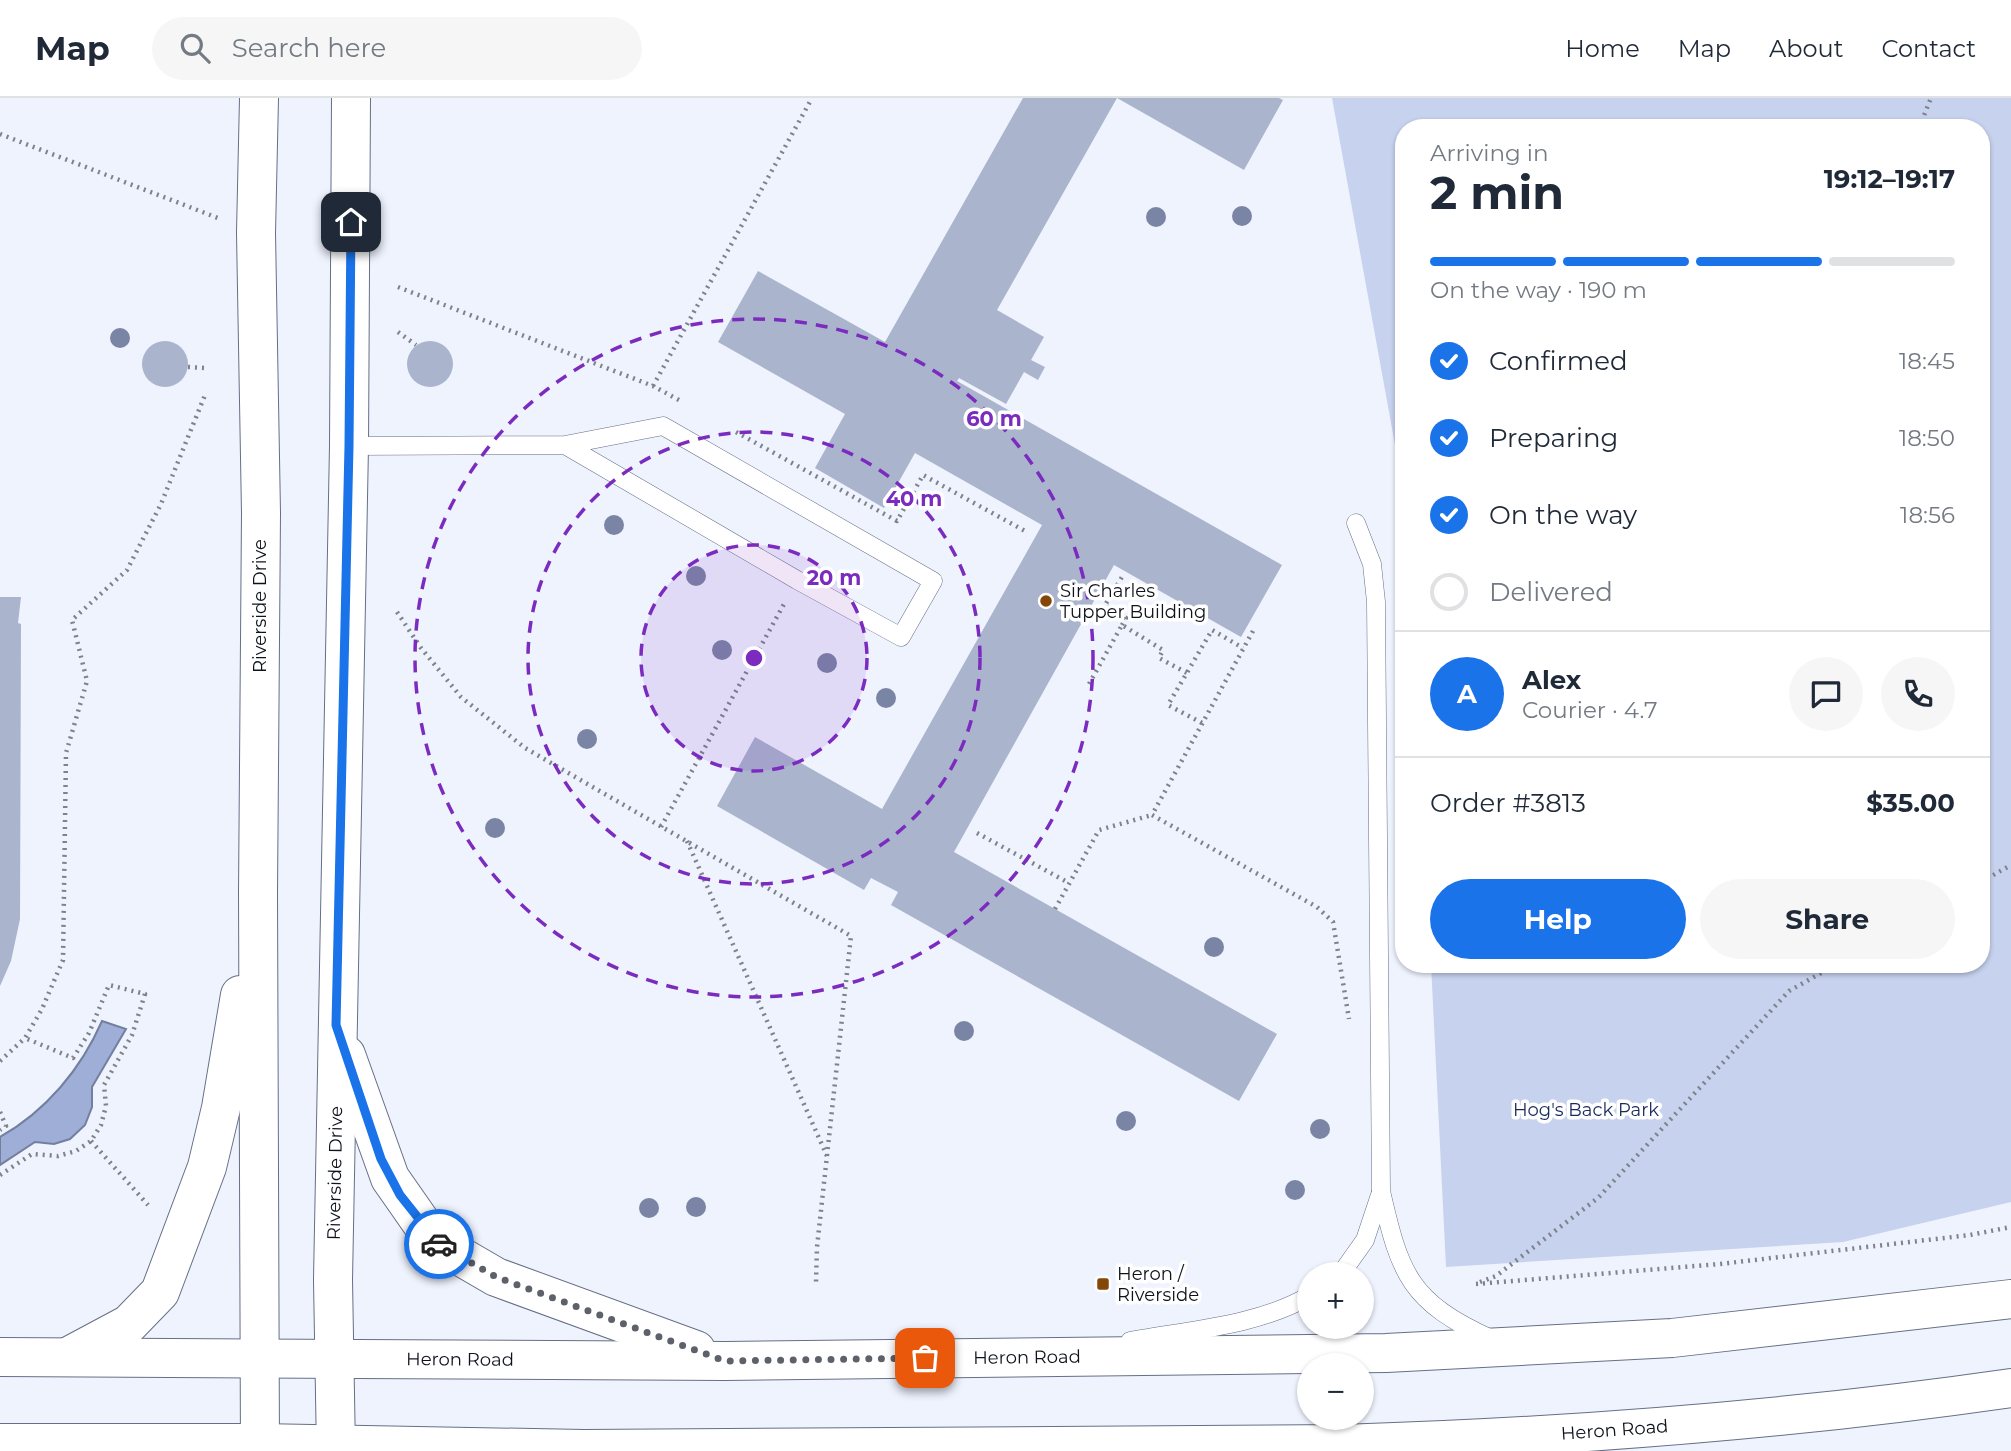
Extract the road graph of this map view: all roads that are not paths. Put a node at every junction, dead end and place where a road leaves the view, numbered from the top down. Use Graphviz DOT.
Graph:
graph roads {
  1 [pos="259,98"];
  2 [pos="351,98"];
  3 [pos="565,445"];
  4 [pos="349,446"];
  5 [pos="1356,523"];
  6 [pos="258,893"];
  7 [pos="336,1025"];
  8 [pos="1381,1191"];
  9 [pos="1349,1262"];
  10 [pos="2011,1298"];
  11 [pos="1297,1303"];
  12 [pos="1512,1348"];
  13 [pos="0,1357"];
  14 [pos="1047,1357"];
  15 [pos="66,1358"];
  16 [pos="259,1358"];
  17 [pos="333,1359"];
  18 [pos="725,1361"];
  19 [pos="2011,1388"];
  20 [pos="0,1443"];
  21 [pos="260,1447"];
  22 [pos="969,1447"];
  23 [pos="336,1448"];
  24 [pos="580,1450"];
  25 [pos="1009,1451"];
  1 -- 6 [label="main road, Riverside Drive"];
  2 -- 4 [label="main road, Riverside Drive"];
  3 -- 3 [label="lane"];
  3 -- 4 [label="lane"];
  4 -- 7 [label="main road, Riverside Drive"];
  5 -- 8 [label="lane"];
  6 -- 15 [label="main road"];
  6 -- 16 [label="main road, Riverside Drive"];
  7 -- 17 [label="main road, Riverside Drive"];
  7 -- 18 [label="main road"];
  8 -- 9 [label="lane"];
  8 -- 12 [label="lane"];
  10 -- 12 [label="main road, Heron Road"];
  11 -- 14 [label="lane"];
  12 -- 14 [label="main road, Heron Road"];
  13 -- 15 [label="main road, Heron Road"];
  14 -- 18 [label="main road, Heron Road"];
  15 -- 16 [label="main road, Heron Road"];
  16 -- 17 [label="main road, Heron Road"];
  16 -- 21 [label="main road, Riverside Drive"];
  17 -- 18 [label="main road, Heron Road"];
  17 -- 23 [label="main road, Riverside Drive"];
  19 -- 22 [label="main road, Heron Road"];
  20 -- 21 [label="main road, Heron Road"];
  21 -- 23 [label="main road, Heron Road"];
  22 -- 24 [label="main road, Heron Road"];
  22 -- 25 [label="lane"];
  23 -- 24 [label="main road, Heron Road"];
}
